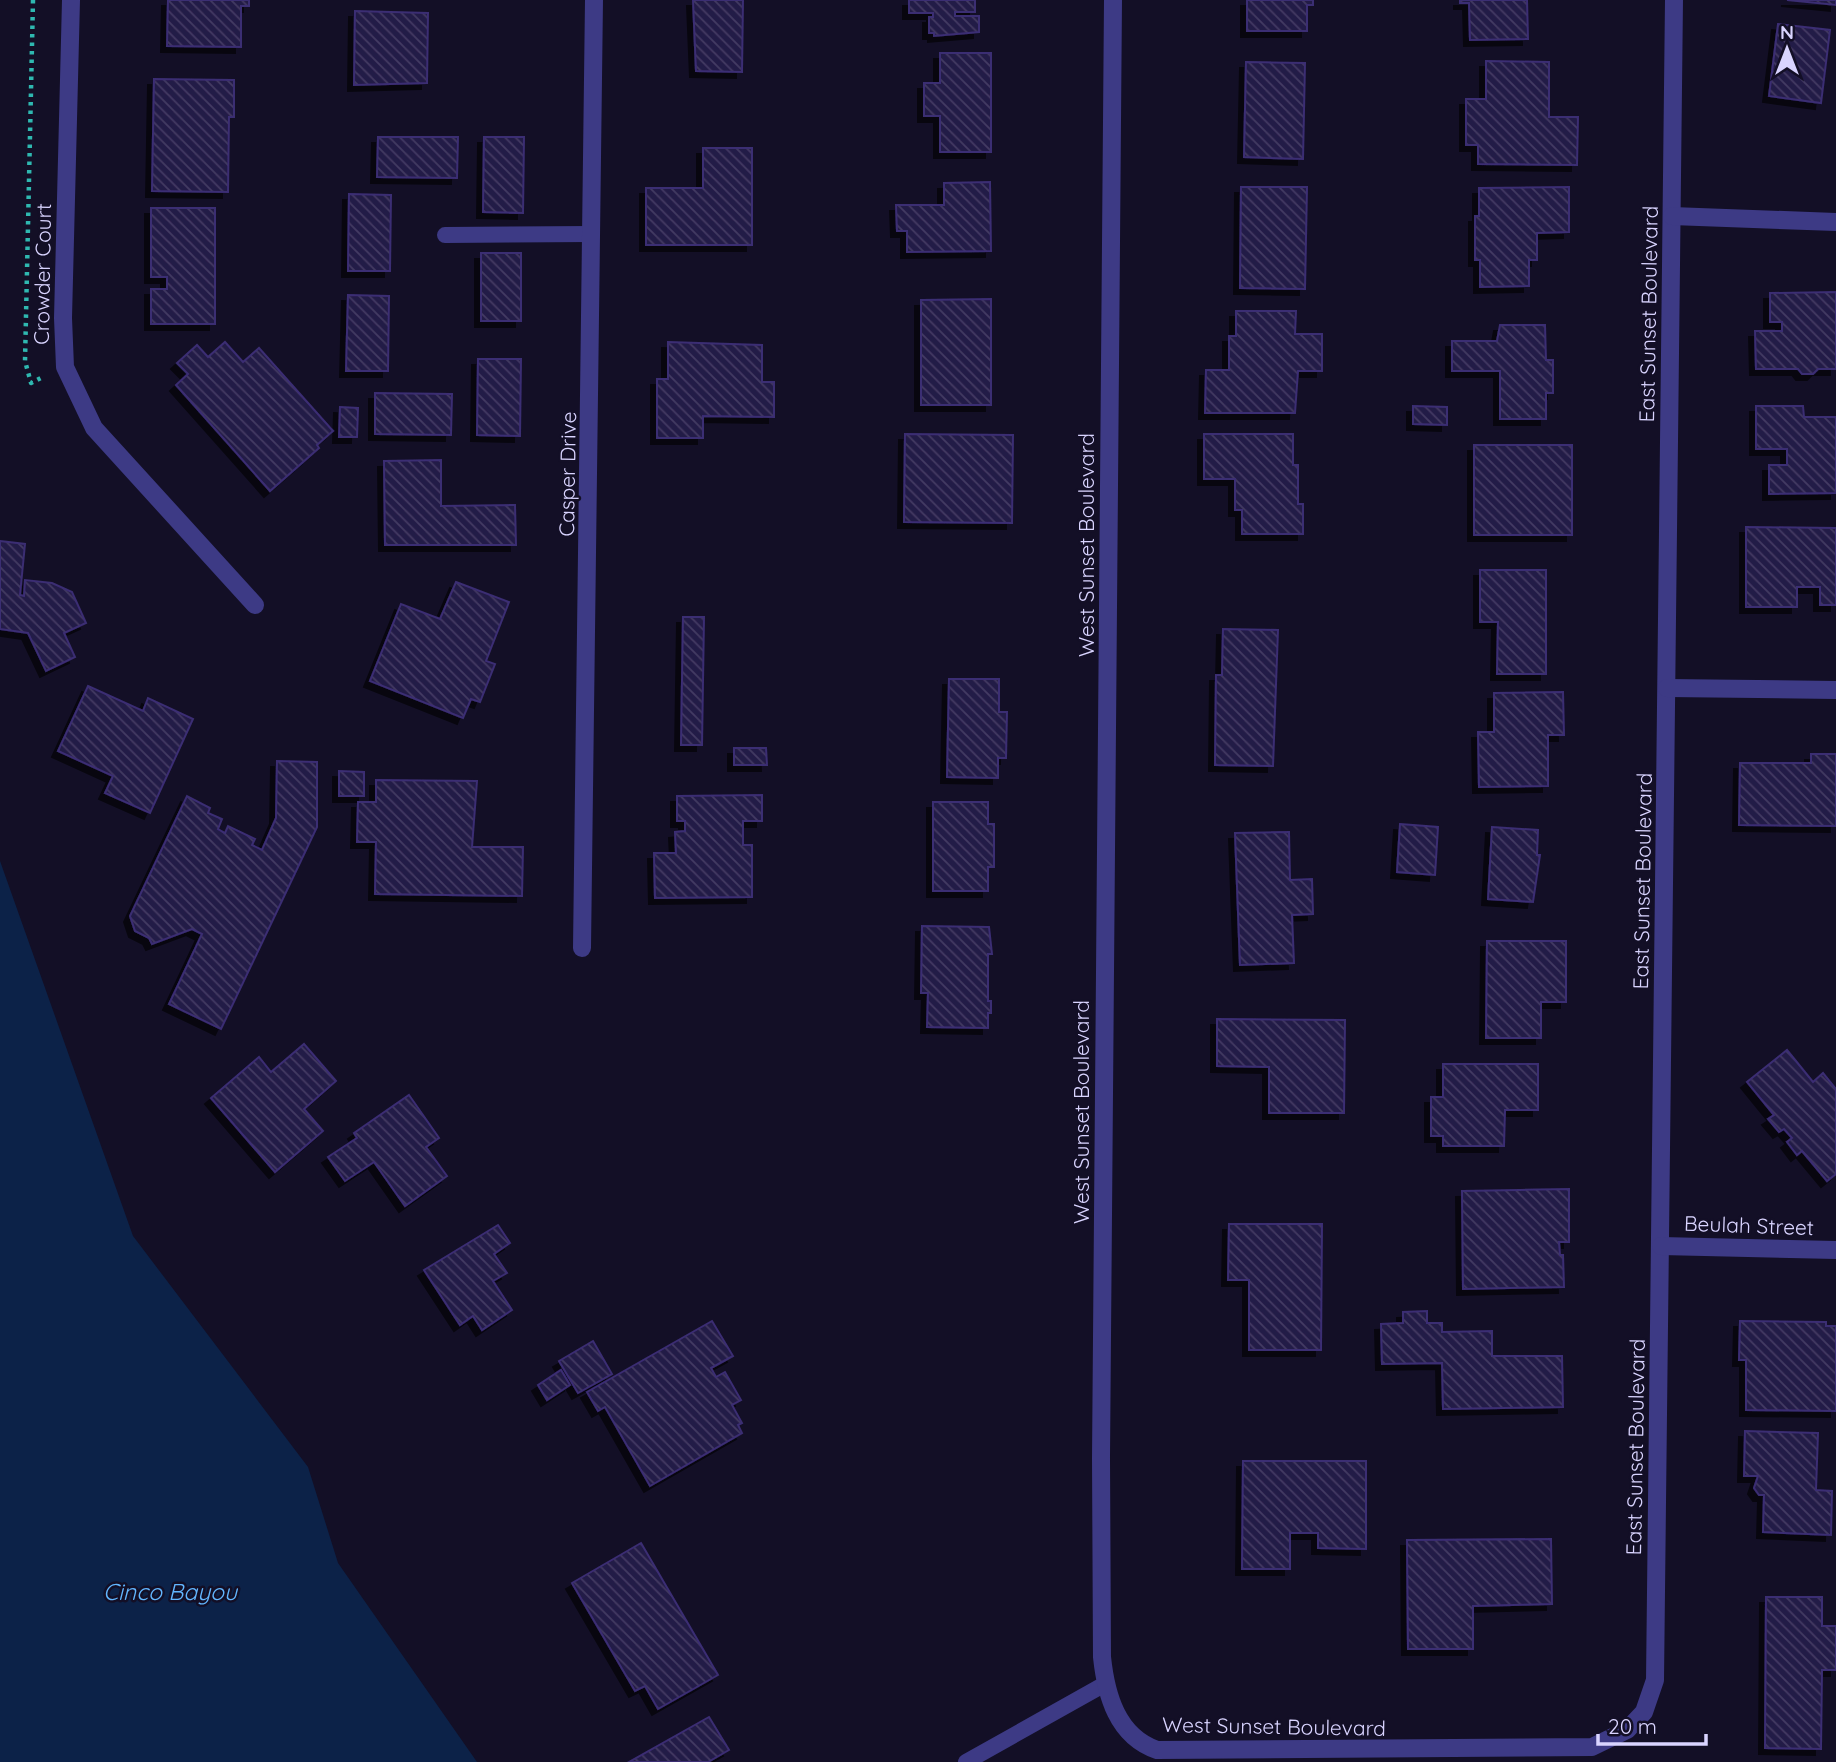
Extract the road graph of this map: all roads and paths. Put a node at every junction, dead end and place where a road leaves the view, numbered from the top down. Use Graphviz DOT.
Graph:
graph roads {
  1 [pos="33,0"];
  2 [pos="71,0"];
  3 [pos="594,0"];
  4 [pos="1113,0"];
  5 [pos="1674,0"];
  6 [pos="1672,216"];
  7 [pos="1836,222"];
  8 [pos="592,234"];
  9 [pos="444,235"];
  10 [pos="65,367"];
  11 [pos="255,605"];
  12 [pos="1667,688"];
  13 [pos="1836,690"];
  14 [pos="582,948"];
  15 [pos="1661,1245"];
  16 [pos="1836,1250"];
  17 [pos="1105,1684"];
  18 [pos="1608,1742"];
  19 [pos="966,1762"];
  1 -- 10 [label="path"];
  2 -- 10 [label="street, Crowder Court"];
  3 -- 8 [label="street, Casper Drive"];
  4 -- 17 [label="street, West Sunset Boulevard"];
  5 -- 6 [label="street, East Sunset Boulevard"];
  6 -- 7 [label="street"];
  6 -- 12 [label="street, East Sunset Boulevard"];
  8 -- 9 [label="lane"];
  8 -- 14 [label="street, Casper Drive"];
  10 -- 11 [label="street, Crowder Court"];
  12 -- 13 [label="street"];
  12 -- 15 [label="street, East Sunset Boulevard"];
  15 -- 16 [label="street, Beulah Street"];
  15 -- 18 [label="street, East Sunset Boulevard"];
  17 -- 18 [label="street, West Sunset Boulevard"];
  17 -- 19 [label="lane"];
}
